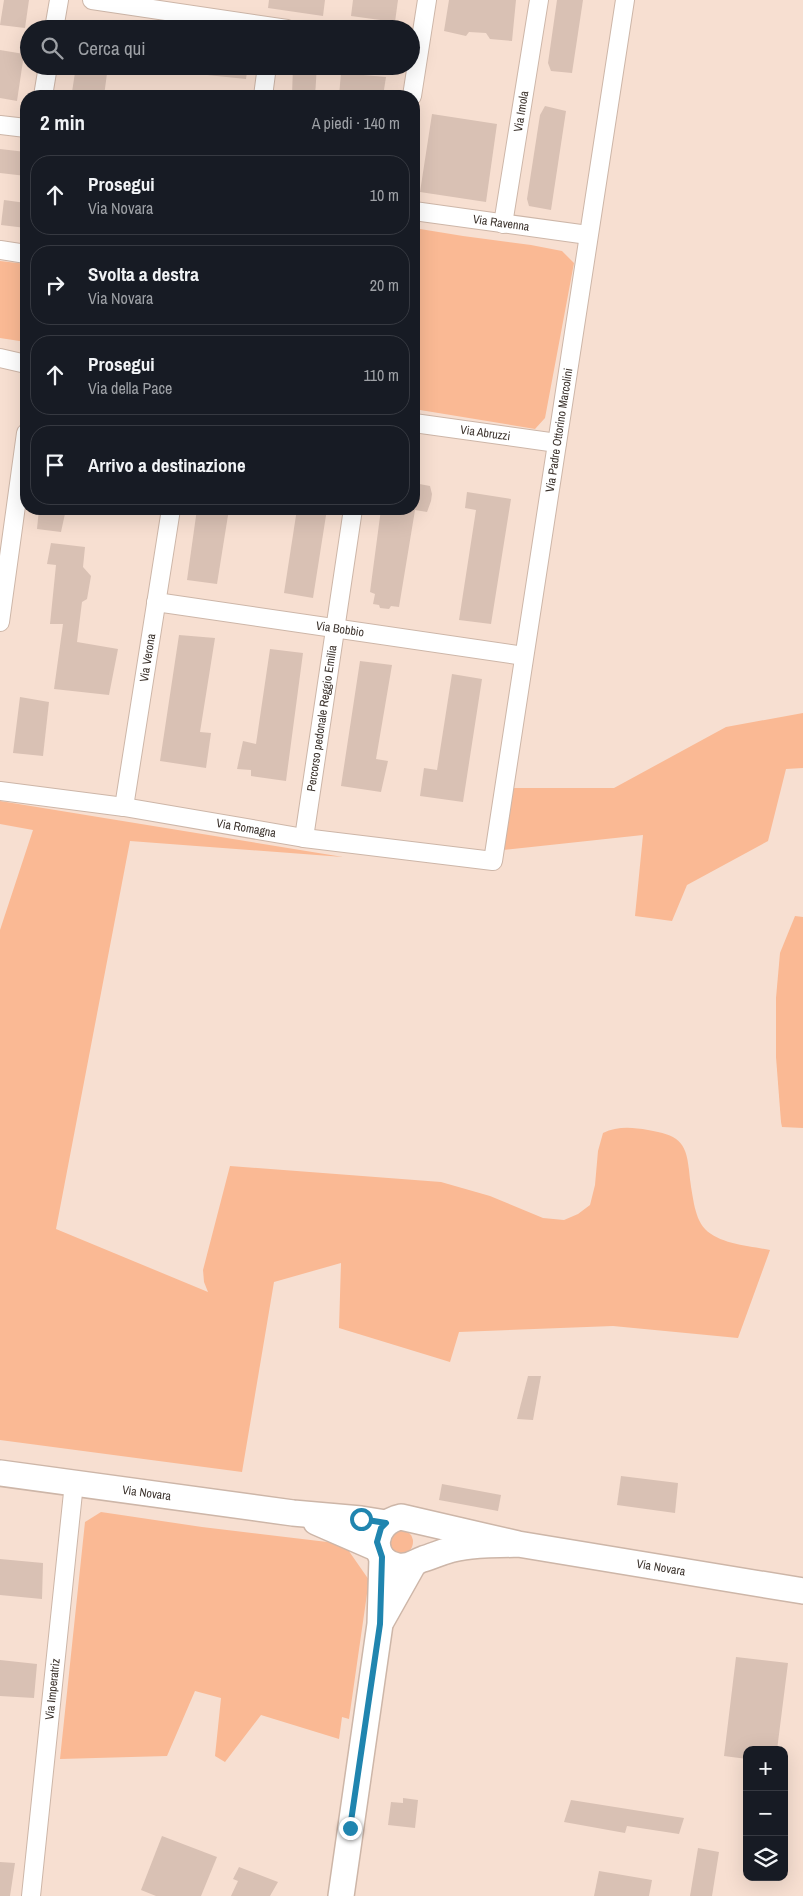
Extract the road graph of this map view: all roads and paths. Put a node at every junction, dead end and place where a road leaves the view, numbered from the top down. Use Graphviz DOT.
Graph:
graph roads {
  1 [pos="59,0"];
  2 [pos="92,0"];
  3 [pos="427,0"];
  4 [pos="539,0"];
  5 [pos="625,0"];
  6 [pos="56,20"];
  7 [pos="225,20"];
  8 [pos="420,28"];
  9 [pos="46,75"];
  10 [pos="266,75"];
  11 [pos="413,75"];
  12 [pos="44,90"];
  13 [pos="264,90"];
  14 [pos="412,90"];
  15 [pos="0,125"];
  16 [pos="20,127"];
  17 [pos="420,212"];
  18 [pos="503,224"];
  19 [pos="588,235"];
  20 [pos="0,250"];
  21 [pos="20,253"];
  22 [pos="0,358"];
  23 [pos="20,363"];
  24 [pos="420,424"];
  25 [pos="557,443"];
  26 [pos="20,477"];
  27 [pos="170,515"];
  28 [pos="352,515"];
  29 [pos="156,602"];
  30 [pos="0,622"];
  31 [pos="335,628"];
  32 [pos="524,656"];
  33 [pos="0,790"];
  34 [pos="124,807"];
  35 [pos="304,838"];
  36 [pos="493,862"];
  37 [pos="0,1473"];
  38 [pos="74,1483"];
  39 [pos="293,1513"];
  40 [pos="418,1522"];
  41 [pos="386,1523"];
  42 [pos="518,1544"];
  43 [pos="380,1553"];
  44 [pos="417,1562"];
  45 [pos="803,1590"];
  46 [pos="380,1624"];
  47 [pos="31,1896"];
  48 [pos="341,1896"];
  1 -- 6 [label="street"];
  2 -- 7 [label="street"];
  3 -- 8 [label="street"];
  4 -- 18 [label="street, Via Imola"];
  5 -- 19 [label="street, Via Padre Ottorino Marcolini"];
  9 -- 12 [label="street"];
  10 -- 13 [label="street"];
  11 -- 14 [label="street"];
  15 -- 16 [label="street"];
  17 -- 18 [label="street, Via Ravenna"];
  18 -- 19 [label="street, Via Ravenna"];
  19 -- 25 [label="street, Via Padre Ottorino Marcolini"];
  20 -- 21 [label="street"];
  22 -- 23 [label="street"];
  24 -- 25 [label="street, Via Abruzzi"];
  25 -- 32 [label="street, Via Padre Ottorino Marcolini"];
  26 -- 30 [label="street"];
  27 -- 29 [label="street, Via Verona"];
  28 -- 31 [label="street, Percorso pedonale Reggio Emilia"];
  29 -- 31 [label="street, Via Bobbio"];
  29 -- 34 [label="street, Via Verona"];
  31 -- 32 [label="street, Via Bobbio"];
  31 -- 35 [label="street, Percorso pedonale Reggio Emilia"];
  32 -- 36 [label="street, Via Padre Ottorino Marcolini"];
  33 -- 34 [label="street, Via Romagna"];
  34 -- 35 [label="street, Via Romagna"];
  35 -- 36 [label="street, Via Romagna"];
  37 -- 38 [label="street, Via Novara"];
  38 -- 39 [label="street, Via Novara"];
  38 -- 47 [label="street, Via Imperatriz"];
  39 -- 41 [label="street, Via Novara"];
  39 -- 43 [label="street, Via Novara"];
  40 -- 41 [label="street, Via Novara"];
  40 -- 42 [label="street, Via Novara"];
  40 -- 44 [label="street"];
  41 -- 43 [label="street"];
  42 -- 44 [label="street, Via Novara"];
  42 -- 45 [label="street, Via Novara"];
  43 -- 44 [label="street, Via Novara"];
  43 -- 46 [label="street"];
  44 -- 46 [label="street"];
  46 -- 48 [label="street"];
}
